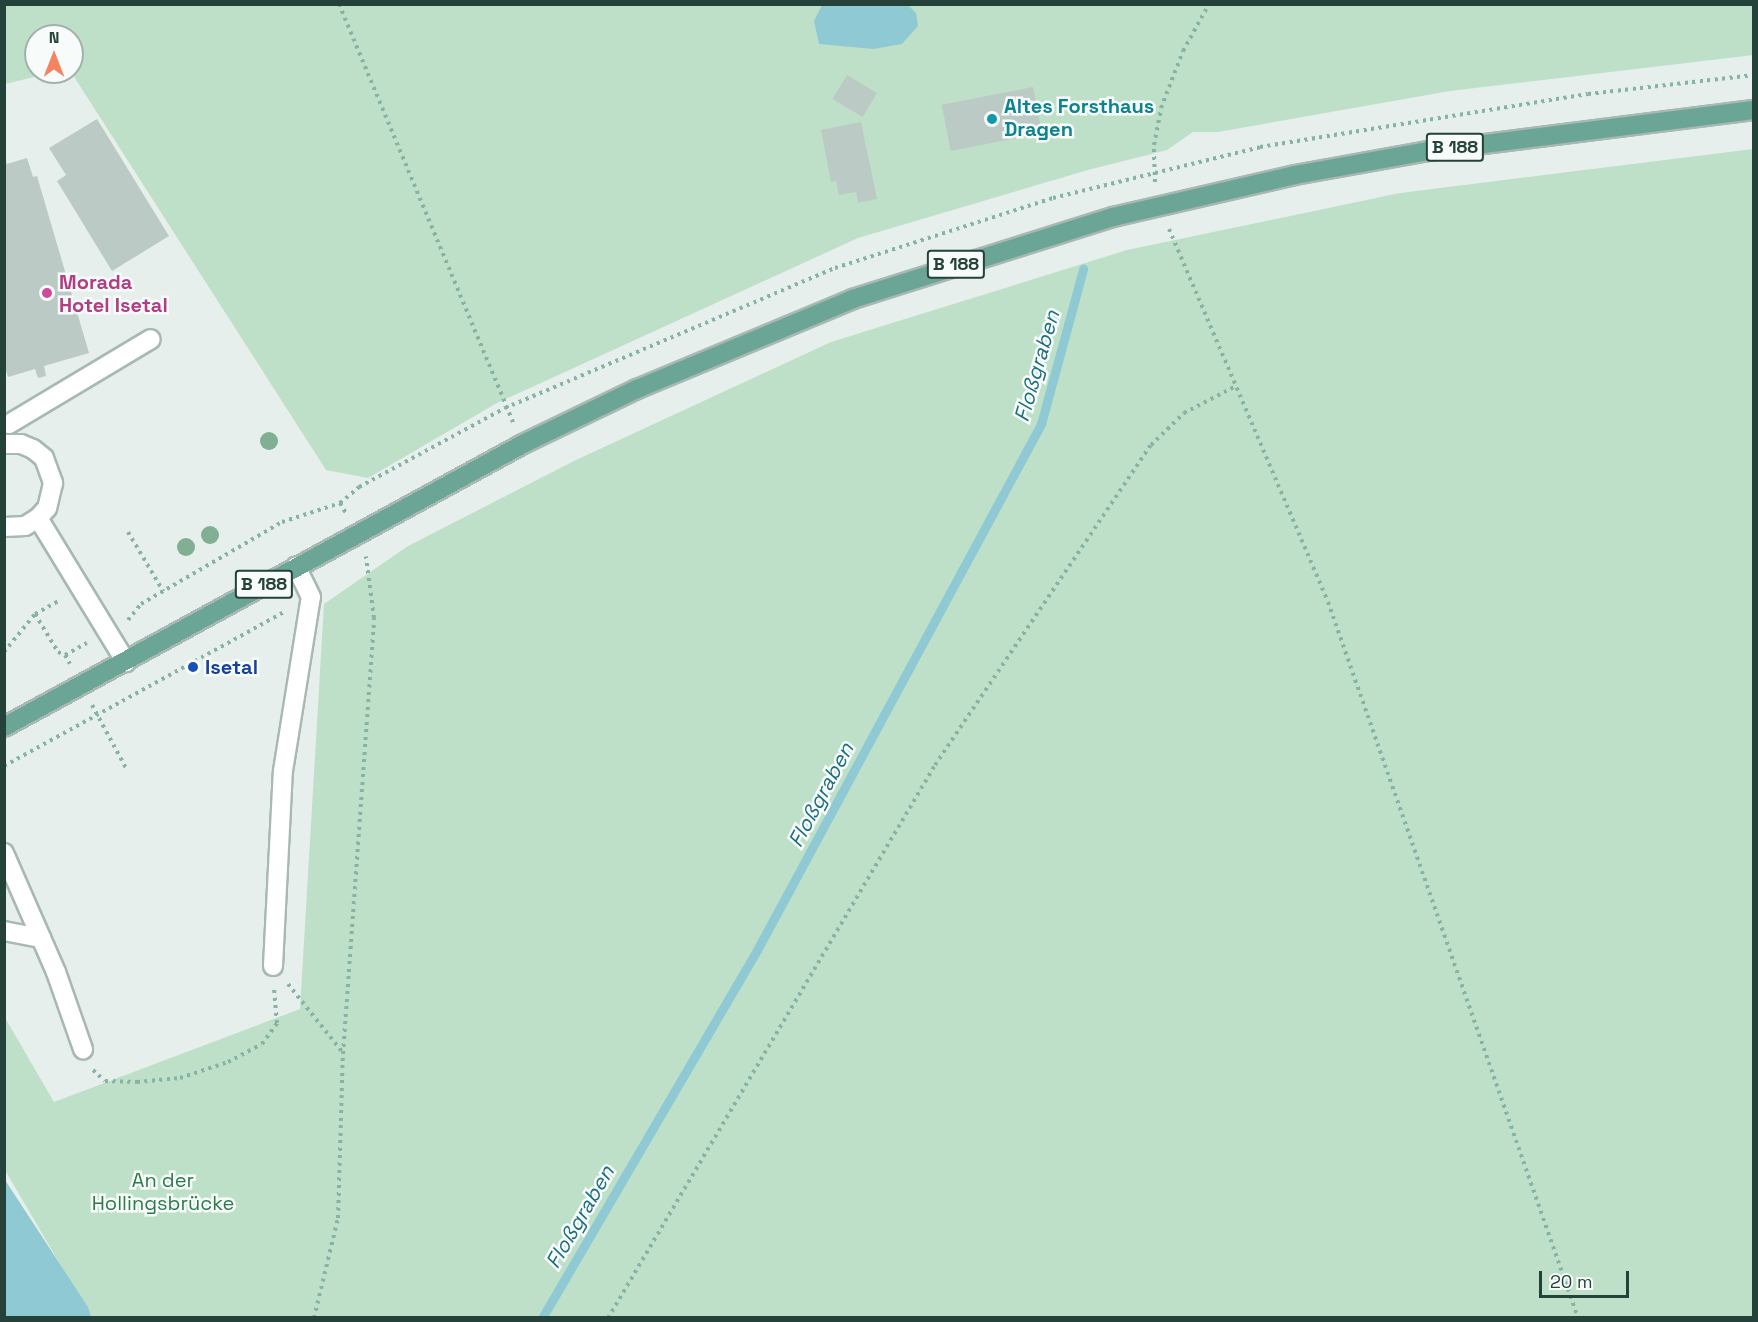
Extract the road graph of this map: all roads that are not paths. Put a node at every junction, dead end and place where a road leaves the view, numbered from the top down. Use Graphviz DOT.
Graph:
graph roads {
  1 [pos="1754,110"];
  2 [pos="151,339"];
  3 [pos="7,416"];
  4 [pos="6,443"];
  5 [pos="38,518"];
  6 [pos="4,527"];
  7 [pos="296,566"];
  8 [pos="126,662"];
  9 [pos="4,727"];
  10 [pos="4,853"];
  11 [pos="4,932"];
  12 [pos="41,938"];
  13 [pos="273,966"];
  14 [pos="83,1049"];
  1 -- 7 [label="main road, B 188"];
  2 -- 3 [label="lane"];
  3 -- 4 [label="lane"];
  4 -- 5 [label="lane"];
  5 -- 6 [label="lane"];
  5 -- 8 [label="lane"];
  7 -- 8 [label="main road, B 188"];
  7 -- 13 [label="lane"];
  8 -- 9 [label="main road, B 188"];
  10 -- 12 [label="lane"];
  11 -- 12 [label="lane"];
  12 -- 14 [label="lane"];
}
